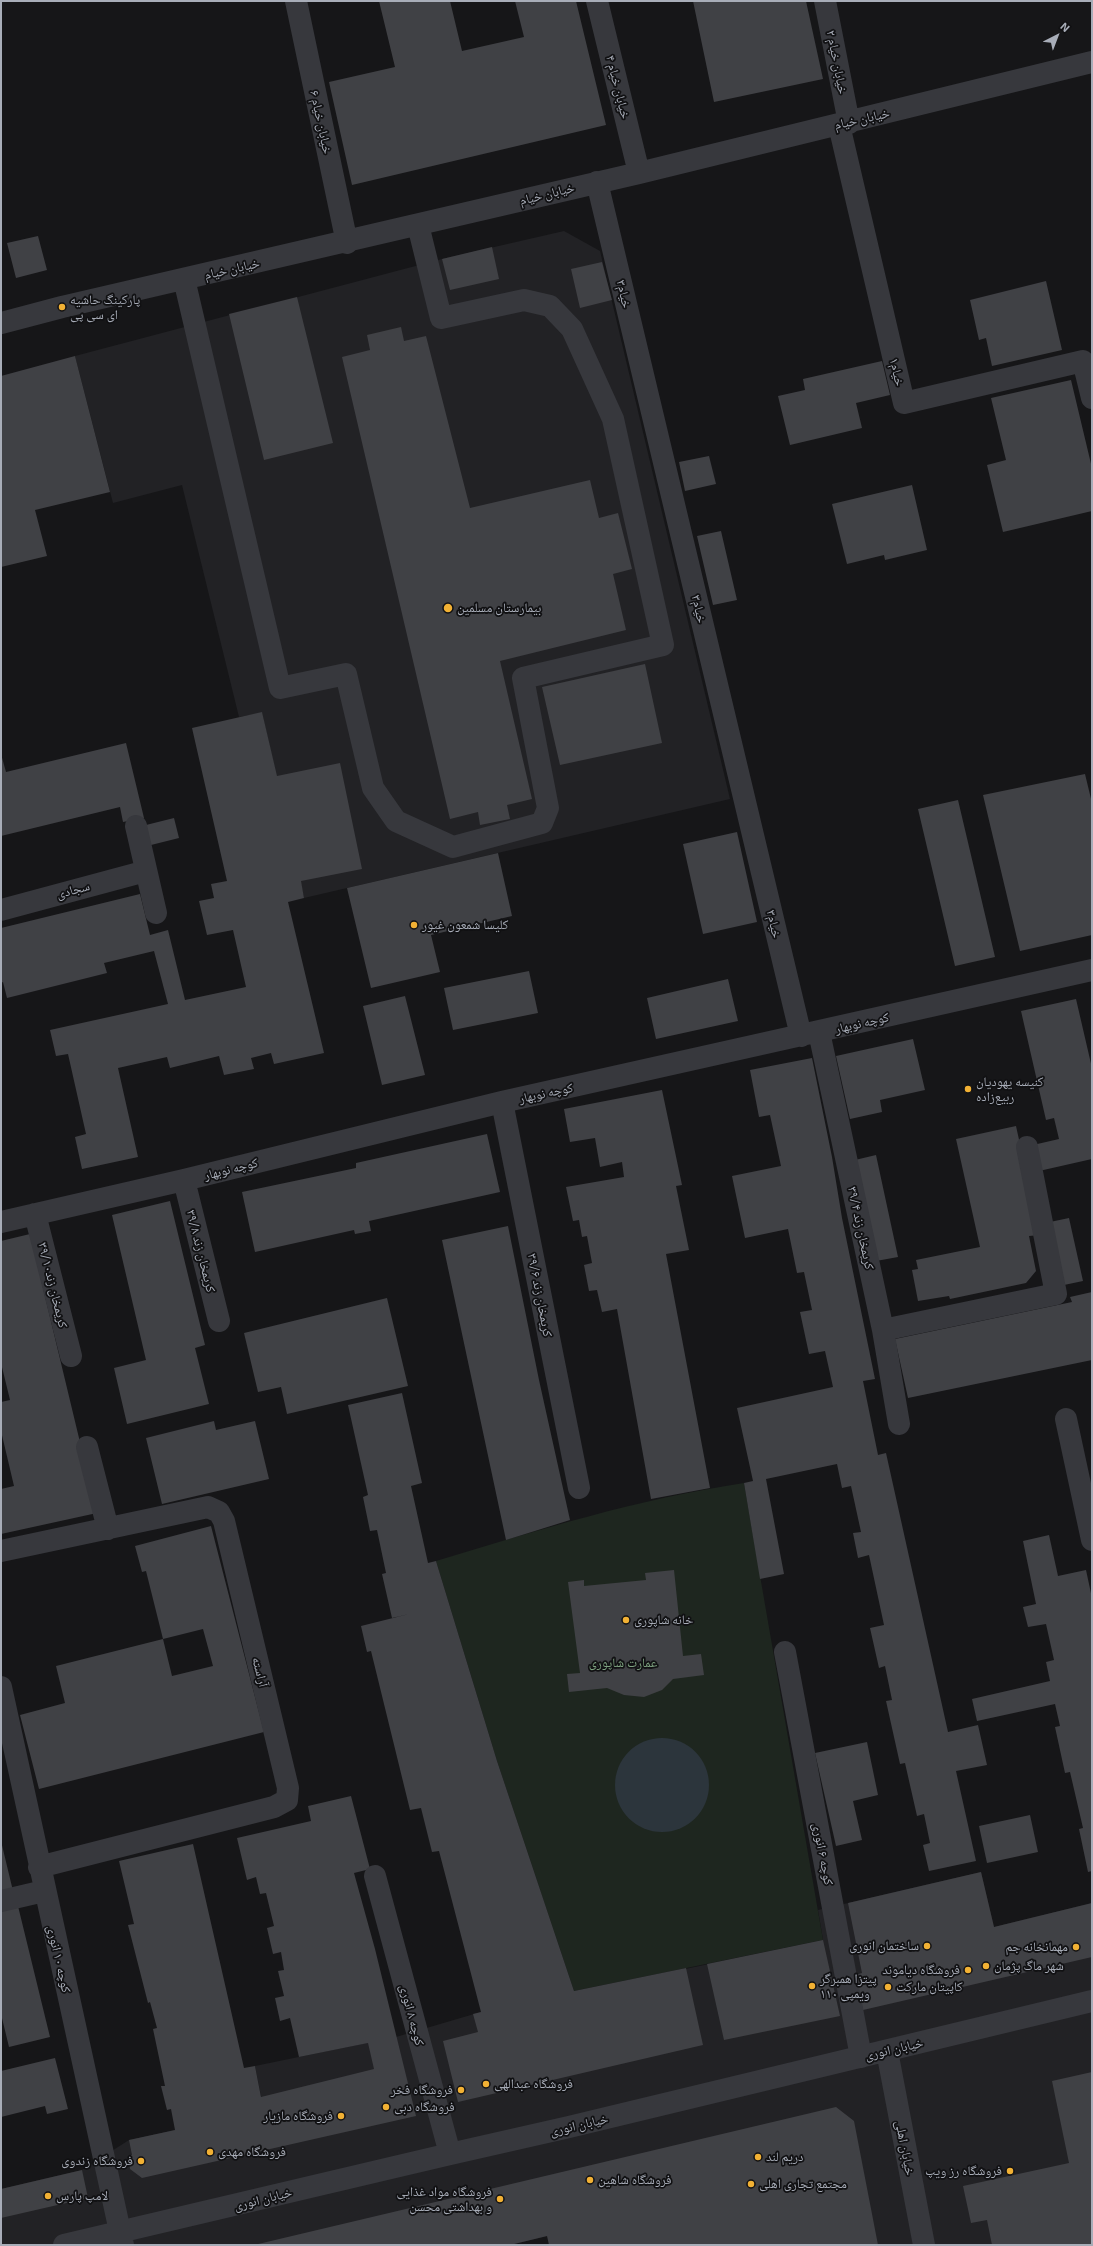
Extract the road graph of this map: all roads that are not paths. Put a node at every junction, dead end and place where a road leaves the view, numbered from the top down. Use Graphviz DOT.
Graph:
graph roads {
  1 [pos="296,1"];
  2 [pos="597,1"];
  3 [pos="825,1"];
  4 [pos="1092,62"];
  5 [pos="844,124"];
  6 [pos="639,173"];
  7 [pos="597,182"];
  8 [pos="418,225"];
  9 [pos="347,243"];
  10 [pos="184,279"];
  11 [pos="1,323"];
  12 [pos="1092,398"];
  13 [pos="136,826"];
  14 [pos="146,870"];
  15 [pos="1,910"];
  16 [pos="156,913"];
  17 [pos="1092,970"];
  18 [pos="810,1034"];
  19 [pos="502,1102"];
  20 [pos="1027,1147"];
  21 [pos="184,1180"];
  22 [pos="34,1214"];
  23 [pos="1,1222"];
  24 [pos="219,1321"];
  25 [pos="883,1330"];
  26 [pos="71,1356"];
  27 [pos="1066,1420"];
  28 [pos="899,1424"];
  29 [pos="87,1447"];
  30 [pos="579,1488"];
  31 [pos="108,1529"];
  32 [pos="1092,1540"];
  33 [pos="1,1550"];
  34 [pos="786,1652"];
  35 [pos="1,1687"];
  36 [pos="39,1867"];
  37 [pos="375,1876"];
  38 [pos="44,1891"];
  39 [pos="1,1901"];
  40 [pos="1092,2002"];
  41 [pos="887,2051"];
  42 [pos="861,2057"];
  43 [pos="450,2154"];
  44 [pos="122,2238"];
  45 [pos="64,2245"];
  46 [pos="924,2245"];
  1 -- 9 [label="street, خیابان خیام ۶"];
  2 -- 6 [label="street, خیابان خیام ۴"];
  3 -- 5 [label="street, خیابان خیام ۲"];
  4 -- 5 [label="street, خیابان خیام"];
  5 -- 6 [label="street, خیابان خیام"];
  5 -- 12 [label="street, ۱خیام"];
  6 -- 7 [label="street, خیابان خیام"];
  7 -- 8 [label="street, خیابان خیام"];
  7 -- 18 [label="street, خیام۳"];
  8 -- 9 [label="street, خیابان خیام"];
  8 -- 10 [label="street"];
  9 -- 10 [label="street, خیابان خیام"];
  10 -- 11 [label="street, خیابان خیام"];
  13 -- 14 [label="street"];
  14 -- 15 [label="street, سجادی"];
  14 -- 16 [label="street"];
  17 -- 18 [label="street, کوچه نوبهار"];
  18 -- 19 [label="street, کوچه نوبهار"];
  18 -- 25 [label="street, کریمخان زند ۳۹/۴"];
  19 -- 21 [label="street, کوچه نوبهار"];
  19 -- 30 [label="street, کریمخان زند ۳۹/۶"];
  20 -- 25 [label="street"];
  21 -- 22 [label="street, کوچه نوبهار"];
  21 -- 24 [label="street, کریمخان زند ۳۹/۸"];
  22 -- 23 [label="street, کوچه نوبهار"];
  22 -- 26 [label="street, کریمخان زند۳۹/۱۰"];
  25 -- 28 [label="street, کریمخان زند ۳۹/۴"];
  27 -- 32 [label="street"];
  29 -- 31 [label="street"];
  31 -- 33 [label="street, آراسته"];
  31 -- 36 [label="street, آراسته"];
  34 -- 42 [label="street, کوچه ۶ انوری"];
  35 -- 36 [label="street, کوچه ۱۰ انوری"];
  36 -- 38 [label="street, کوچه ۱۰ انوری"];
  37 -- 43 [label="street, کوچه ۸ انوری"];
  38 -- 39 [label="street"];
  38 -- 44 [label="street, کوچه ۱۰ انوری"];
  40 -- 41 [label="street, خیابان انوری"];
  41 -- 42 [label="street, خیابان انوری"];
  41 -- 46 [label="street, خیابان اهلی"];
  42 -- 43 [label="street, خیابان انوری"];
  43 -- 44 [label="street, خیابان انوری"];
  44 -- 45 [label="street, خیابان انوری"];
}
